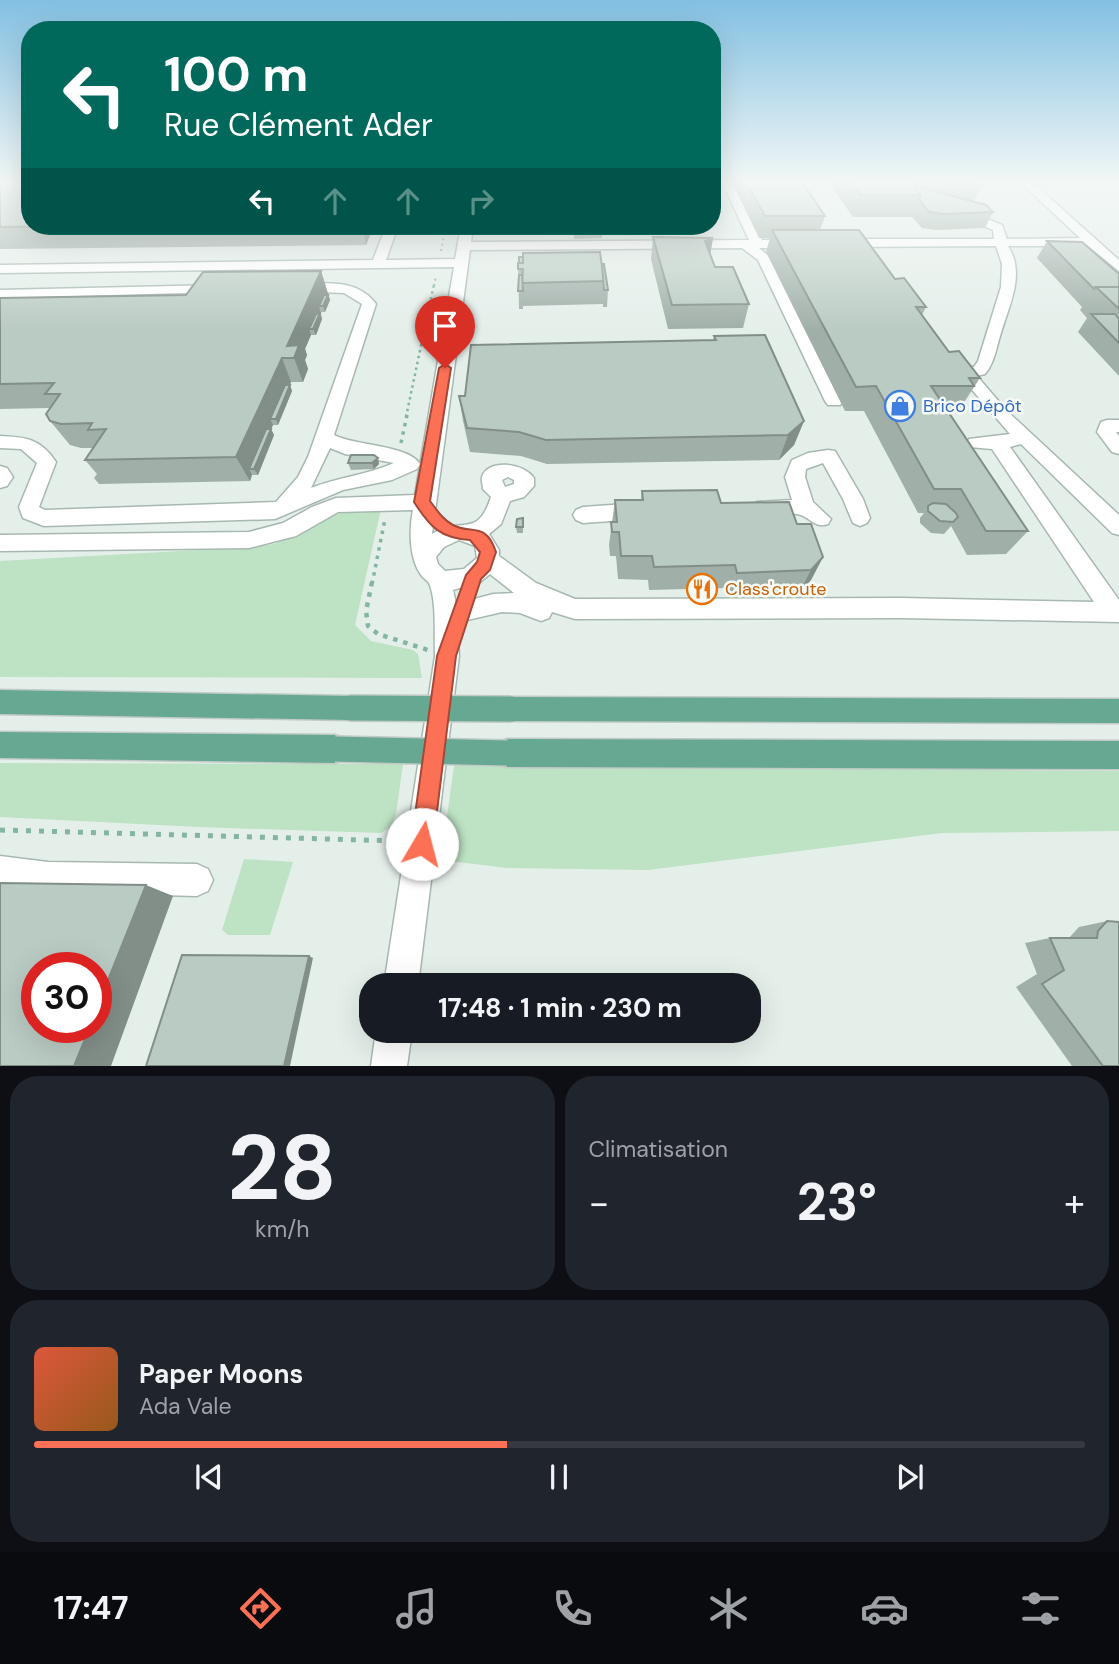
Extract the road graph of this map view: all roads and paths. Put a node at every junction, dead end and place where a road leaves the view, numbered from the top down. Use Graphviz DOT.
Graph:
graph roads {
  1 [pos="746,232"];
  2 [pos="998,232"];
  3 [pos="1081,232"];
  4 [pos="389,235"];
  5 [pos="466,235"];
  6 [pos="997,237"];
  7 [pos="1092,242"];
  8 [pos="833,243"];
  9 [pos="859,243"];
  10 [pos="751,244"];
  11 [pos="807,244"];
  12 [pos="725,245"];
  13 [pos="464,246"];
  14 [pos="731,259"];
  15 [pos="870,259"];
  16 [pos="461,263"];
  17 [pos="379,264"];
  18 [pos="1119,267"];
  19 [pos="0,270"];
  20 [pos="289,288"];
  21 [pos="237,289"];
  22 [pos="0,294"];
  23 [pos="944,348"];
  24 [pos="988,357"];
  25 [pos="965,373"];
  26 [pos="835,401"];
  27 [pos="1119,426"];
  28 [pos="1020,433"];
  29 [pos="324,438"];
  30 [pos="0,442"];
  31 [pos="976,443"];
  32 [pos="998,443"];
  33 [pos="1119,448"];
  34 [pos="419,464"];
  35 [pos="0,474"];
  36 [pos="0,481"];
  37 [pos="502,494"];
  38 [pos="422,502"];
  39 [pos="745,508"];
  40 [pos="664,510"];
  41 [pos="275,512"];
  42 [pos="583,515"];
  43 [pos="860,518"];
  44 [pos="1119,527"];
  45 [pos="463,534"];
  46 [pos="0,543"];
  47 [pos="427,553"];
  48 [pos="481,567"];
  49 [pos="439,578"];
  50 [pos="463,611"];
  51 [pos="1116,612"];
  52 [pos="592,614"];
  53 [pos="447,656"];
  54 [pos="0,702"];
  55 [pos="1119,711"];
  56 [pos="0,745"];
  57 [pos="1119,754"];
  58 [pos="0,830"];
  59 [pos="422,844"];
  60 [pos="0,871"];
  61 [pos="197,880"];
  62 [pos="403,973"];
  63 [pos="392,1043"];
  64 [pos="389,1066"];
  1 -- 10 [label="street"];
  2 -- 6 [label="street"];
  3 -- 7 [label="street"];
  4 -- 17 [label="street"];
  5 -- 13 [label="street"];
  6 -- 7 [label="street"];
  6 -- 9 [label="street"];
  6 -- 24 [label="street"];
  7 -- 18 [label="street"];
  8 -- 9 [label="street"];
  9 -- 15 [label="street"];
  10 -- 11 [label="street"];
  10 -- 12 [label="street"];
  10 -- 26 [label="street"];
  12 -- 13 [label="street"];
  12 -- 14 [label="street"];
  13 -- 16 [label="street"];
  16 -- 17 [label="street"];
  16 -- 34 [label="street"];
  17 -- 19 [label="street"];
  20 -- 29 [label="street"];
  21 -- 22 [label="street"];
  23 -- 25 [label="street"];
  24 -- 25 [label="street"];
  24 -- 28 [label="street"];
  25 -- 28 [label="street"];
  27 -- 33 [label="street"];
  28 -- 32 [label="street"];
  28 -- 44 [label="street"];
  29 -- 34 [label="street"];
  29 -- 41 [label="street"];
  30 -- 41 [label="street"];
  31 -- 32 [label="street"];
  32 -- 51 [label="street"];
  34 -- 38 [label="street"];
  34 -- 41 [label="street"];
  35 -- 36 [label="street"];
  37 -- 45 [label="street"];
  38 -- 45 [label="street"];
  38 -- 46 [label="street"];
  38 -- 47 [label="street"];
  39 -- 43 [label="street"];
  40 -- 42 [label="street"];
  45 -- 47 [label="street"];
  45 -- 48 [label="street"];
  47 -- 49 [label="street"];
  48 -- 49 [label="street"];
  48 -- 50 [label="street"];
  48 -- 52 [label="street"];
  49 -- 53 [label="street"];
  50 -- 52 [label="street"];
  50 -- 53 [label="street"];
  51 -- 52 [label="street"];
  53 -- 59 [label="street"];
  54 -- 55 [label="main road, bridge"];
  56 -- 57 [label="main road, bridge"];
  58 -- 59 [label="path"];
  59 -- 62 [label="street"];
  60 -- 61 [label="street"];
  63 -- 64 [label="street"];
}
